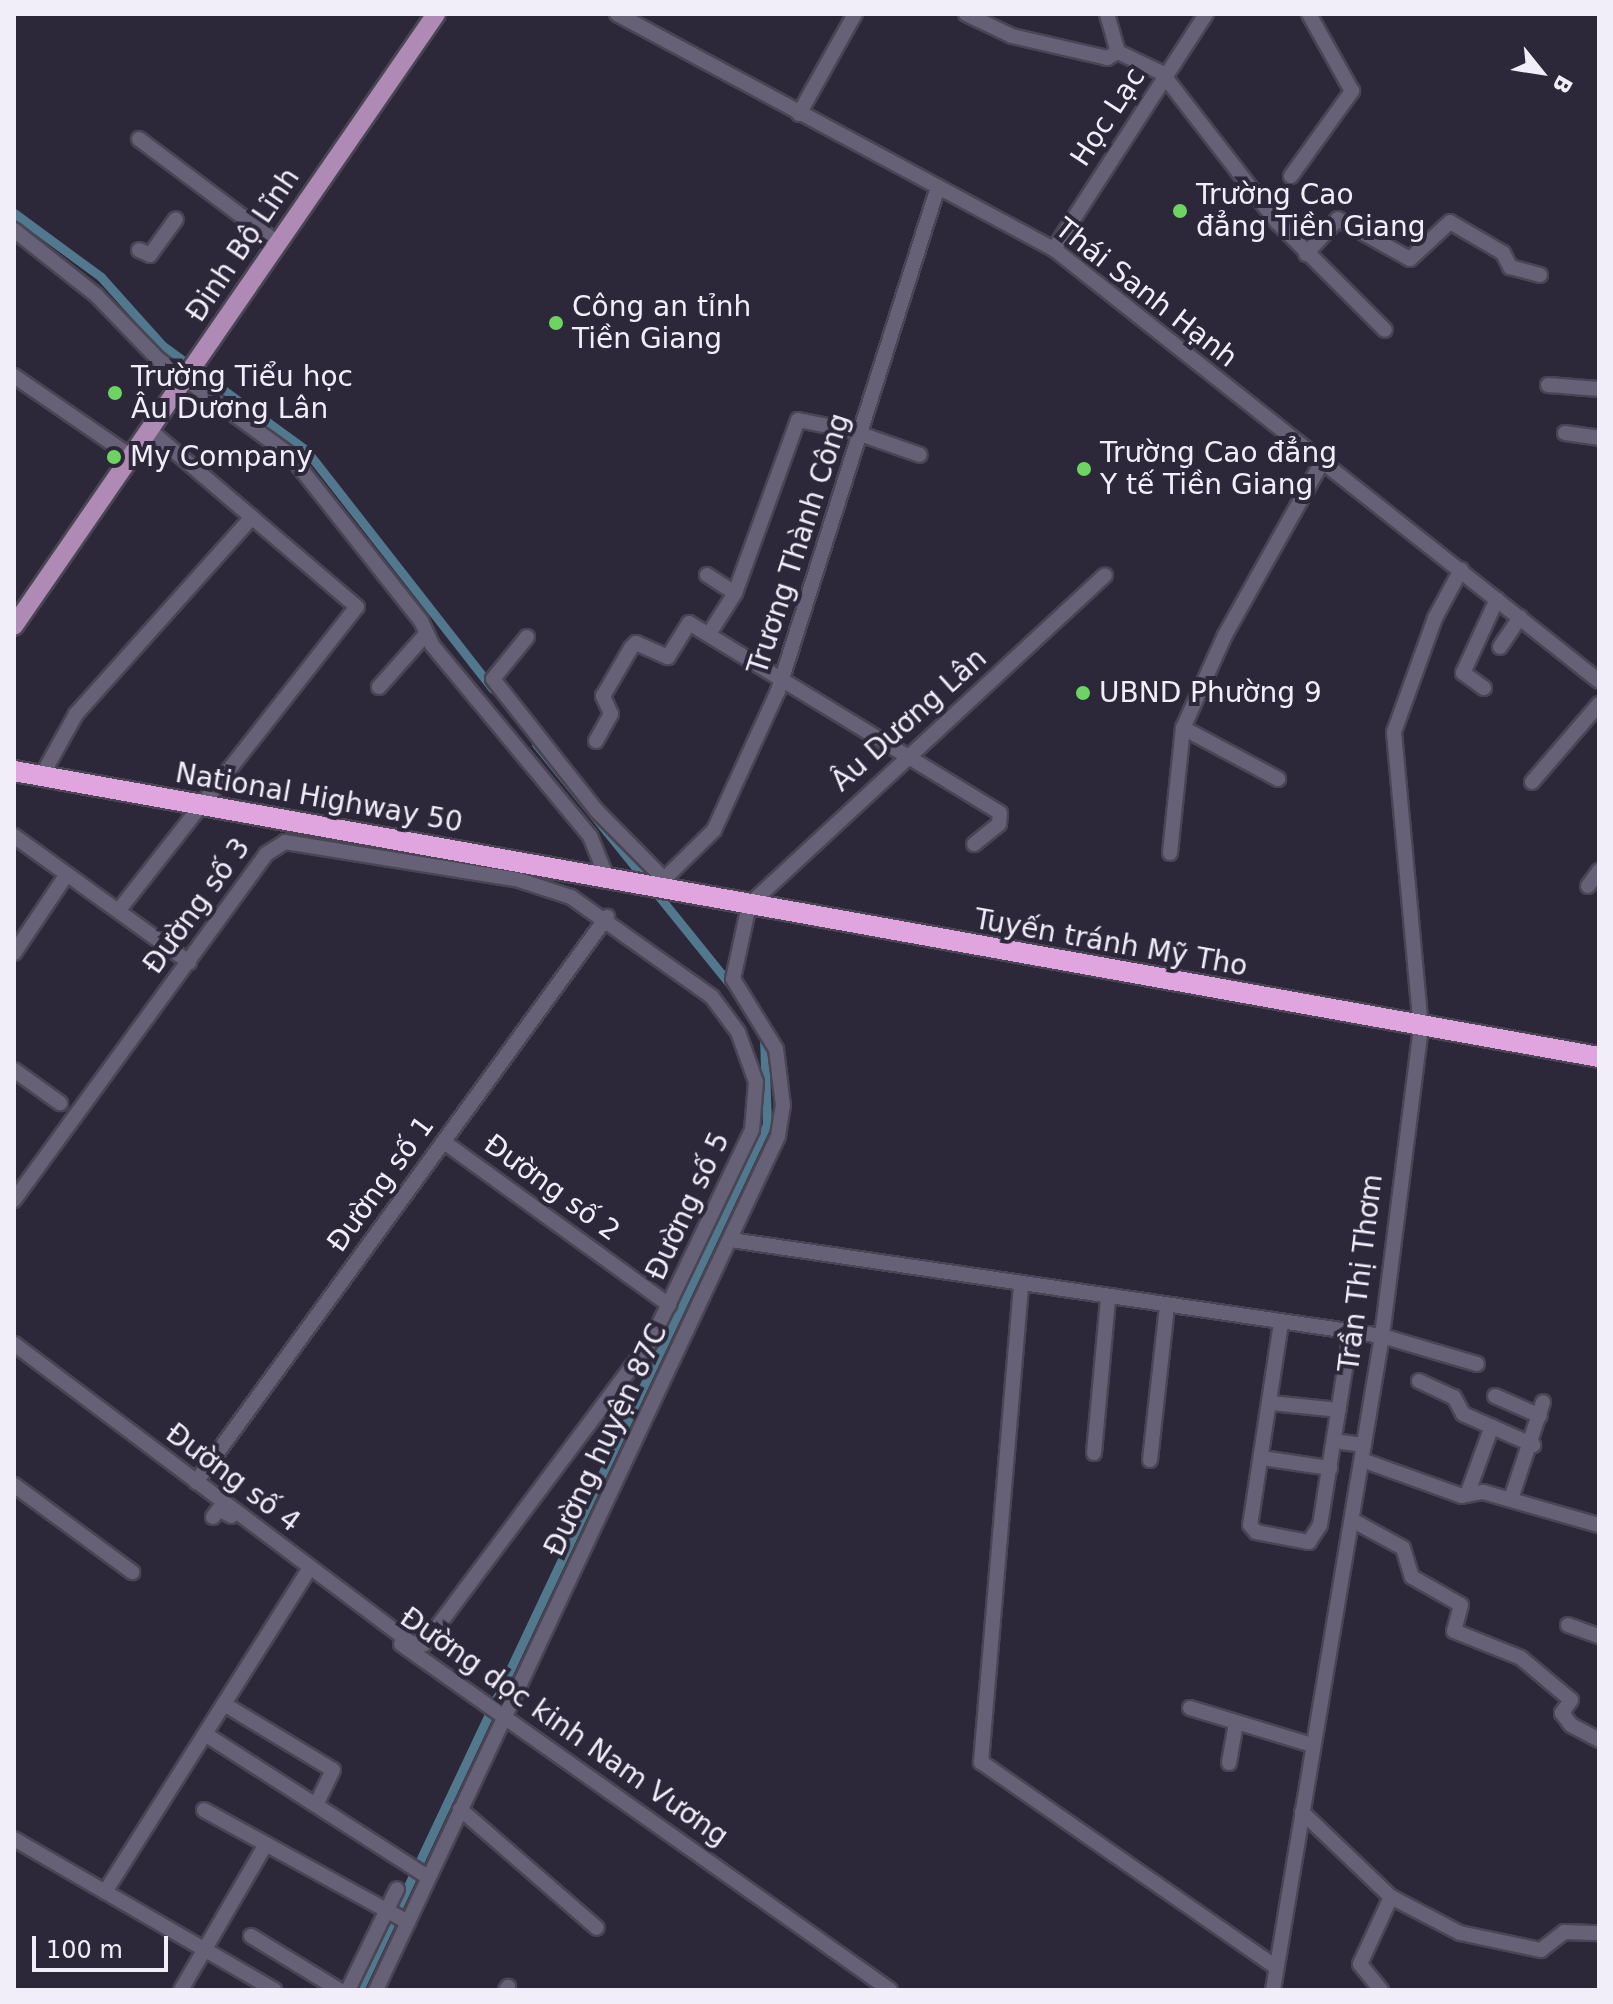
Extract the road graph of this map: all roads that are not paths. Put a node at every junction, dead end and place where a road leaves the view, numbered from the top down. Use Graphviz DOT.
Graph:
graph roads {
  1 [pos="436,14"];
  2 [pos="617,14"];
  3 [pos="855,14"];
  4 [pos="966,14"];
  5 [pos="1107,14"];
  6 [pos="1206,14"];
  7 [pos="1309,14"];
  8 [pos="1118,52"];
  9 [pos="1166,76"];
  10 [pos="799,114"];
  11 [pos="139,139"];
  12 [pos="1291,176"];
  13 [pos="938,187"];
  14 [pos="176,219"];
  15 [pos="14,230"];
  16 [pos="276,242"];
  17 [pos="1054,249"];
  18 [pos="139,250"];
  19 [pos="1306,254"];
  20 [pos="1540,275"];
  21 [pos="1385,330"];
  22 [pos="191,373"];
  23 [pos="14,376"];
  24 [pos="1548,385"];
  25 [pos="1599,389"];
  26 [pos="151,431"];
  27 [pos="1565,433"];
  28 [pos="863,434"];
  29 [pos="1599,438"];
  30 [pos="920,455"];
  31 [pos="132,457"];
  32 [pos="1321,464"];
  33 [pos="252,517"];
  34 [pos="1461,570"];
  35 [pos="707,575"];
  36 [pos="1105,575"];
  37 [pos="735,593"];
  38 [pos="1497,599"];
  39 [pos="1520,617"];
  40 [pos="14,626"];
  41 [pos="426,634"];
  42 [pos="709,634"];
  43 [pos="527,637"];
  44 [pos="1500,647"];
  45 [pos="784,677"];
  46 [pos="1599,681"];
  47 [pos="379,687"];
  48 [pos="1484,688"];
  49 [pos="1599,704"];
  50 [pos="1183,728"];
  51 [pos="596,741"];
  52 [pos="910,755"];
  53 [pos="14,771"];
  54 [pos="41,777"];
  55 [pos="1278,779"];
  56 [pos="1532,782"];
  57 [pos="202,804"];
  58 [pos="14,836"];
  59 [pos="336,840"];
  60 [pos="974,844"];
  61 [pos="1170,853"];
  62 [pos="1599,871"];
  63 [pos="521,873"];
  64 [pos="67,874"];
  65 [pos="610,880"];
  66 [pos="656,885"];
  67 [pos="1588,886"];
  68 [pos="749,905"];
  69 [pos="119,910"];
  70 [pos="607,917"];
  71 [pos="14,953"];
  72 [pos="189,962"];
  73 [pos="1421,1029"];
  74 [pos="1599,1057"];
  75 [pos="14,1070"];
  76 [pos="60,1103"];
  77 [pos="444,1142"];
  78 [pos="14,1200"];
  79 [pos="731,1240"];
  80 [pos="1021,1286"];
  81 [pos="1108,1299"];
  82 [pos="669,1305"];
  83 [pos="1167,1307"];
  84 [pos="1281,1323"];
  85 [pos="1368,1334"];
  86 [pos="14,1344"];
  87 [pos="1477,1364"];
  88 [pos="1419,1381"];
  89 [pos="1495,1396"];
  90 [pos="1271,1403"];
  91 [pos="1339,1410"];
  92 [pos="1492,1426"];
  93 [pos="1337,1441"];
  94 [pos="1533,1445"];
  95 [pos="1362,1450"];
  96 [pos="1094,1453"];
  97 [pos="1262,1458"];
  98 [pos="1150,1460"];
  99 [pos="1330,1468"];
  100 [pos="196,1482"];
  101 [pos="14,1485"];
  102 [pos="1467,1495"];
  103 [pos="1511,1499"];
  104 [pos="213,1517"];
  105 [pos="1352,1520"];
  106 [pos="1599,1525"];
  107 [pos="132,1572"];
  108 [pos="307,1573"];
  109 [pos="1568,1625"];
  110 [pos="1599,1636"];
  111 [pos="424,1644"];
  112 [pos="224,1704"];
  113 [pos="1190,1708"];
  114 [pos="495,1712"];
  115 [pos="1236,1723"];
  116 [pos="205,1734"];
  117 [pos="1599,1740"];
  118 [pos="1312,1745"];
  119 [pos="1229,1763"];
  120 [pos="318,1801"];
  121 [pos="460,1809"];
  122 [pos="204,1810"];
  123 [pos="1302,1812"];
  124 [pos="14,1839"];
  125 [pos="266,1844"];
  126 [pos="421,1872"];
  127 [pos="397,1889"];
  128 [pos="105,1892"];
  129 [pos="1391,1897"];
  130 [pos="397,1916"];
  131 [pos="597,1928"];
  132 [pos="1599,1933"];
  133 [pos="251,1936"];
  134 [pos="200,1955"];
  135 [pos="1276,1967"];
  136 [pos="181,1990"];
  137 [pos="274,1990"];
  138 [pos="339,1990"];
  139 [pos="348,1990"];
  140 [pos="376,1990"];
  141 [pos="890,1990"];
  142 [pos="1273,1990"];
  143 [pos="1381,1990"];
  1 -- 16 [label="main road, Đinh Bộ Lĩnh"];
  2 -- 10 [label="street, Thái Sanh Hạnh"];
  3 -- 10 [label="street"];
  4 -- 8 [label="street"];
  5 -- 8 [label="street"];
  6 -- 9 [label="street, Học Lạc"];
  7 -- 12 [label="street"];
  8 -- 9 [label="street"];
  9 -- 17 [label="street, Học Lạc"];
  9 -- 19 [label="street"];
  10 -- 13 [label="street, Thái Sanh Hạnh"];
  11 -- 16 [label="street"];
  13 -- 17 [label="street, Thái Sanh Hạnh"];
  13 -- 28 [label="street, Trương Thành Công"];
  14 -- 18 [label="street"];
  15 -- 22 [label="street"];
  16 -- 22 [label="main road, Đinh Bộ Lĩnh"];
  17 -- 32 [label="street, Thái Sanh Hạnh"];
  19 -- 20 [label="street"];
  19 -- 21 [label="street"];
  22 -- 26 [label="main road, Đinh Bộ Lĩnh"];
  22 -- 41 [label="street"];
  23 -- 31 [label="street"];
  24 -- 25 [label="street"];
  26 -- 31 [label="main road, Đinh Bộ Lĩnh"];
  26 -- 33 [label="street"];
  27 -- 29 [label="street"];
  28 -- 30 [label="street"];
  28 -- 37 [label="street"];
  28 -- 45 [label="street, Trương Thành Công"];
  31 -- 40 [label="main road, Đinh Bộ Lĩnh"];
  32 -- 34 [label="street, Thái Sanh Hạnh"];
  32 -- 50 [label="street"];
  33 -- 54 [label="street"];
  33 -- 57 [label="street"];
  34 -- 38 [label="street, Thái Sanh Hạnh"];
  34 -- 73 [label="street, Trần Thị Thơm"];
  35 -- 37 [label="street"];
  36 -- 52 [label="street, Âu Dương Lân"];
  37 -- 42 [label="street"];
  38 -- 39 [label="street, Thái Sanh Hạnh"];
  38 -- 48 [label="street"];
  39 -- 44 [label="street"];
  39 -- 46 [label="street, Thái Sanh Hạnh"];
  41 -- 47 [label="street"];
  41 -- 65 [label="street"];
  42 -- 45 [label="street"];
  42 -- 51 [label="street"];
  43 -- 66 [label="street"];
  45 -- 52 [label="street"];
  45 -- 66 [label="street, Trương Thành Công"];
  49 -- 56 [label="street"];
  50 -- 55 [label="street"];
  50 -- 61 [label="street"];
  52 -- 60 [label="street"];
  52 -- 68 [label="street, Âu Dương Lân"];
  53 -- 54 [label="highway, National Highway 50"];
  54 -- 57 [label="highway, National Highway 50"];
  57 -- 59 [label="highway, National Highway 50"];
  57 -- 69 [label="street"];
  58 -- 64 [label="street"];
  59 -- 63 [label="highway, National Highway 50"];
  59 -- 72 [label="street, Đường số 3"];
  62 -- 67 [label="street"];
  63 -- 65 [label="highway, National Highway 50"];
  63 -- 70 [label="street"];
  64 -- 69 [label="street"];
  64 -- 71 [label="street"];
  65 -- 66 [label="highway, Tuyến tránh Mỹ Tho"];
  66 -- 68 [label="highway, Tuyến tránh Mỹ Tho"];
  68 -- 73 [label="highway, Tuyến tránh Mỹ Tho"];
  68 -- 79 [label="street, Đường huyện 87C"];
  69 -- 72 [label="street"];
  70 -- 77 [label="street, Đường số 1"];
  70 -- 82 [label="street, Đường số 5"];
  72 -- 78 [label="street, Đường số 3"];
  73 -- 74 [label="highway, Tuyến tránh Mỹ Tho"];
  73 -- 85 [label="street, Trần Thị Thơm"];
  75 -- 76 [label="street"];
  77 -- 82 [label="street, Đường số 2"];
  77 -- 100 [label="street, Đường số 1"];
  79 -- 80 [label="street"];
  79 -- 114 [label="street, Đường huyện 87C"];
  80 -- 81 [label="street"];
  80 -- 135 [label="street"];
  81 -- 83 [label="street"];
  81 -- 96 [label="street"];
  82 -- 111 [label="street, Đường số 5"];
  83 -- 84 [label="street"];
  83 -- 98 [label="street"];
  84 -- 85 [label="street"];
  84 -- 90 [label="street"];
  85 -- 87 [label="street"];
  85 -- 91 [label="street"];
  85 -- 95 [label="street, Trần Thị Thơm"];
  86 -- 100 [label="street, Đường số 4"];
  88 -- 92 [label="street"];
  89 -- 94 [label="street"];
  90 -- 91 [label="street"];
  90 -- 97 [label="street"];
  91 -- 93 [label="street"];
  92 -- 94 [label="street"];
  92 -- 102 [label="street"];
  93 -- 95 [label="street"];
  93 -- 99 [label="street"];
  94 -- 103 [label="street"];
  95 -- 102 [label="street"];
  95 -- 105 [label="street, Trần Thị Thơm"];
  97 -- 99 [label="street"];
  97 -- 99 [label="street"];
  100 -- 111 [label="street, Đường số 4"];
  101 -- 107 [label="street"];
  102 -- 103 [label="street"];
  103 -- 106 [label="street"];
  104 -- 108 [label="street, Đường dọc kinh Nam Vương"];
  105 -- 117 [label="street"];
  105 -- 118 [label="street, Trần Thị Thơm"];
  108 -- 112 [label="street"];
  108 -- 114 [label="street, Đường dọc kinh Nam Vương"];
  109 -- 110 [label="street"];
  112 -- 116 [label="street"];
  112 -- 120 [label="street"];
  113 -- 115 [label="street"];
  114 -- 121 [label="street, Đường huyện 87C"];
  114 -- 141 [label="street, Đường dọc kinh Nam Vương"];
  115 -- 118 [label="street"];
  115 -- 119 [label="street"];
  116 -- 120 [label="street"];
  116 -- 128 [label="street"];
  118 -- 123 [label="street, Trần Thị Thơm"];
  120 -- 126 [label="street"];
  121 -- 126 [label="street, Đường huyện 87C"];
  121 -- 131 [label="street"];
  122 -- 125 [label="street"];
  123 -- 129 [label="street"];
  123 -- 135 [label="street, Trần Thị Thơm"];
  124 -- 128 [label="street"];
  125 -- 130 [label="street"];
  125 -- 134 [label="street"];
  126 -- 130 [label="street, Đường huyện 87C"];
  127 -- 130 [label="street"];
  128 -- 134 [label="street"];
  129 -- 132 [label="street"];
  129 -- 143 [label="street"];
  130 -- 139 [label="street"];
  130 -- 140 [label="street, Đường huyện 87C"];
  133 -- 138 [label="street"];
  134 -- 136 [label="street"];
  134 -- 137 [label="street"];
  135 -- 142 [label="street, Trần Thị Thơm"];
}
